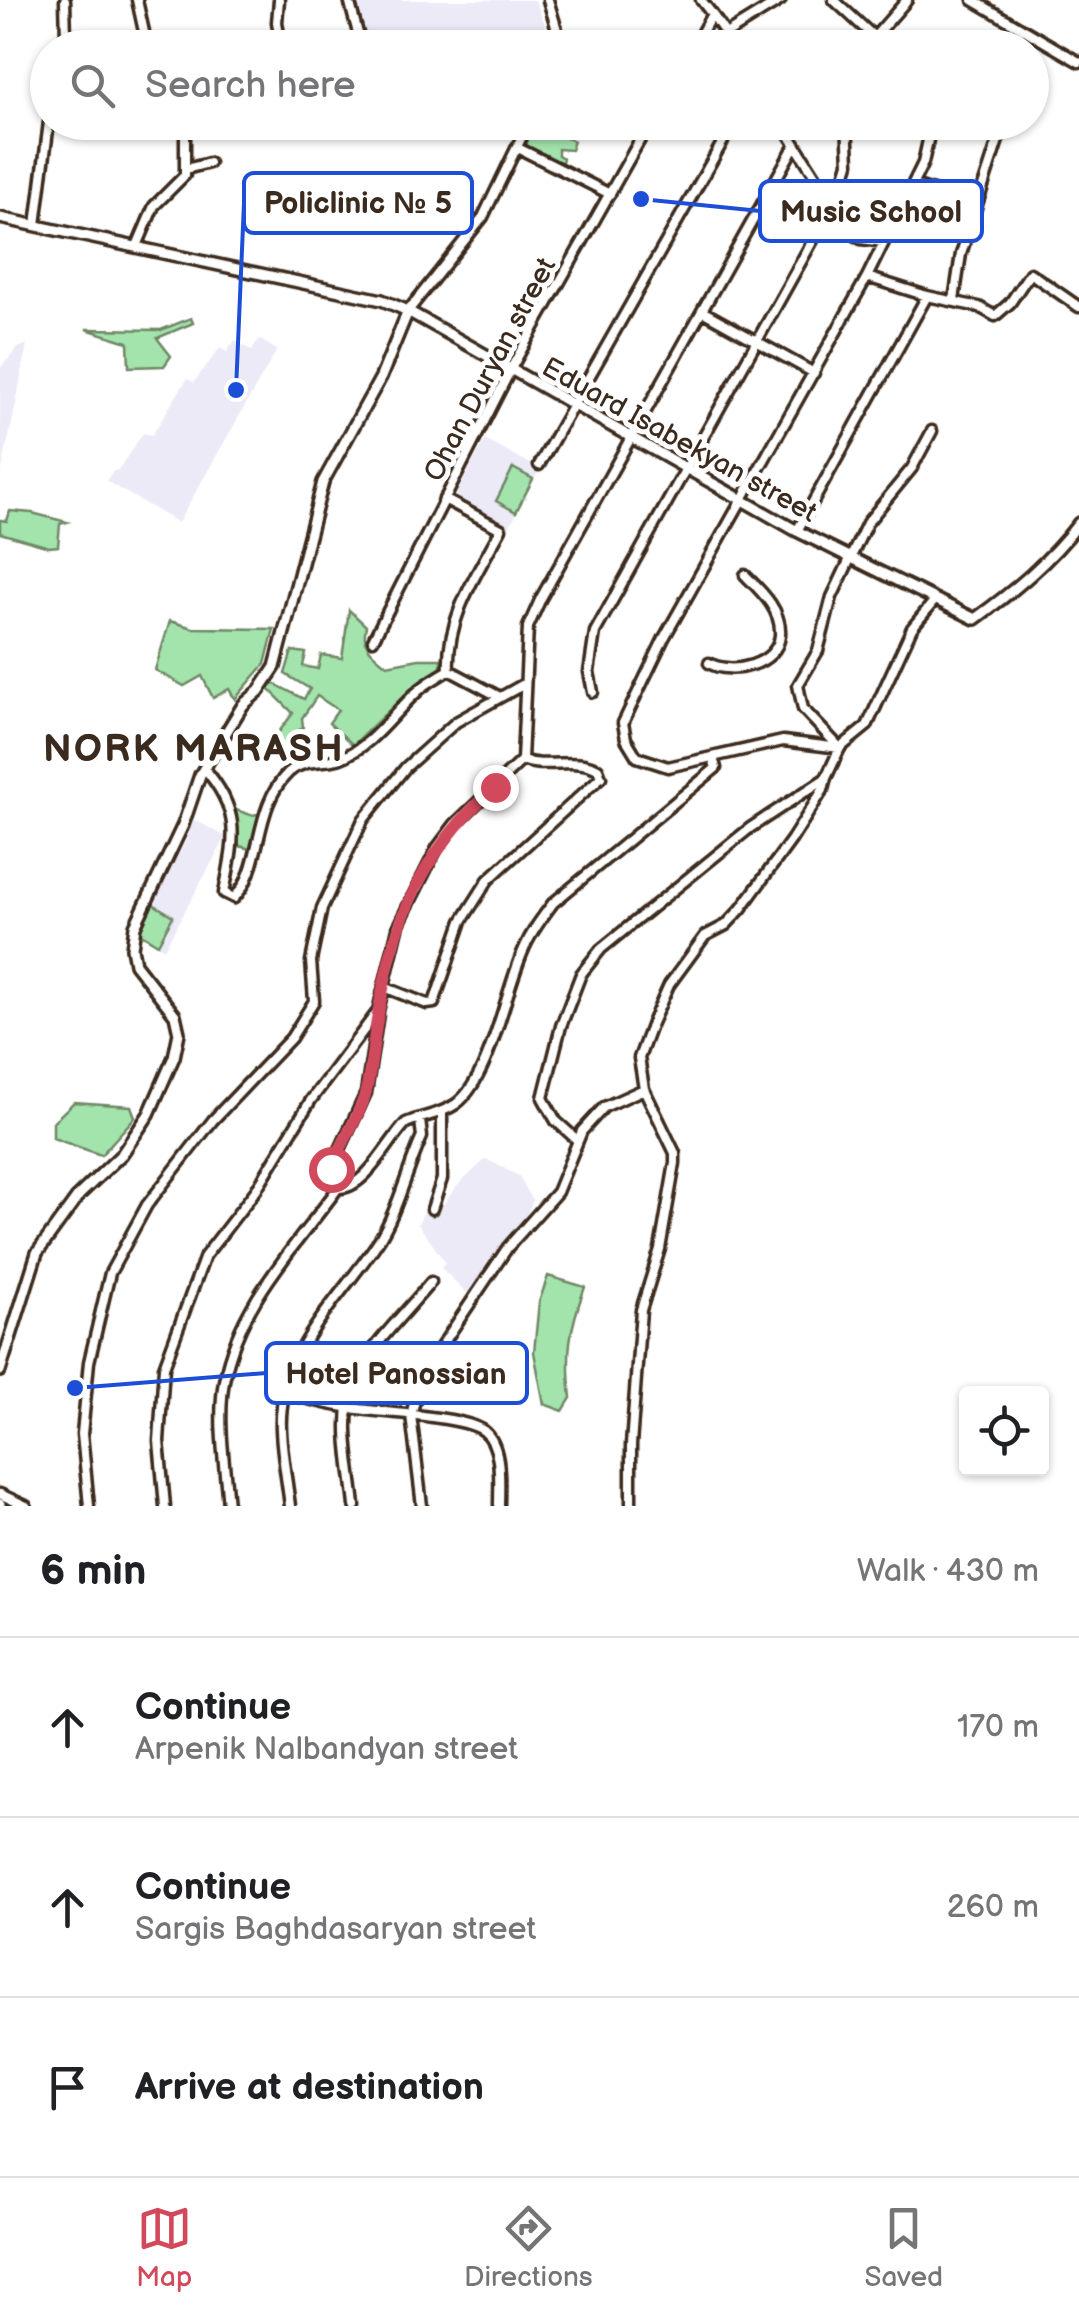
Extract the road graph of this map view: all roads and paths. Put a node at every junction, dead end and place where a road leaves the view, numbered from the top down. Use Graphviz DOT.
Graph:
graph roads {
  1 [pos="65,0"];
  2 [pos="137,0"];
  3 [pos="279,0"];
  4 [pos="350,0"];
  5 [pos="548,0"];
  6 [pos="701,0"];
  7 [pos="781,0"];
  8 [pos="834,0"];
  9 [pos="907,0"];
  10 [pos="973,0"];
  11 [pos="712,14"];
  12 [pos="63,30"];
  13 [pos="144,30"];
  14 [pos="278,30"];
  15 [pos="358,30"];
  16 [pos="557,30"];
  17 [pos="703,30"];
  18 [pos="723,30"];
  19 [pos="732,30"];
  20 [pos="866,30"];
  21 [pos="881,30"];
  22 [pos="1023,30"];
  23 [pos="1049,45"];
  24 [pos="1079,62"];
  25 [pos="48,140"];
  26 [pos="185,140"];
  27 [pos="521,140"];
  28 [pos="640,140"];
  29 [pos="724,140"];
  30 [pos="792,140"];
  31 [pos="847,140"];
  32 [pos="928,140"];
  33 [pos="998,140"];
  34 [pos="795,145"];
  35 [pos="518,148"];
  36 [pos="209,164"];
  37 [pos="186,169"];
  38 [pos="912,188"];
  39 [pos="610,194"];
  40 [pos="840,194"];
  41 [pos="828,195"];
  42 [pos="977,205"];
  43 [pos="0,218"];
  44 [pos="840,218"];
  45 [pos="36,225"];
  46 [pos="884,242"];
  47 [pos="137,246"];
  48 [pos="867,276"];
  49 [pos="927,296"];
  50 [pos="954,300"];
  51 [pos="1079,308"];
  52 [pos="408,311"];
  53 [pos="702,311"];
  54 [pos="756,342"];
  55 [pos="510,371"];
  56 [pos="814,373"];
  57 [pos="573,406"];
  58 [pos="932,431"];
  59 [pos="630,438"];
  60 [pos="539,465"];
  61 [pos="687,469"];
  62 [pos="743,499"];
  63 [pos="444,500"];
  64 [pos="1079,523"];
  65 [pos="797,531"];
  66 [pos="852,558"];
  67 [pos="744,575"];
  68 [pos="935,600"];
  69 [pos="373,640"];
  70 [pos="710,663"];
  71 [pos="449,670"];
  72 [pos="524,684"];
  73 [pos="592,692"];
  74 [pos="498,696"];
  75 [pos="840,748"];
  76 [pos="712,758"];
  77 [pos="522,760"];
  78 [pos="204,768"];
  79 [pos="826,778"];
  80 [pos="235,847"];
  81 [pos="254,852"];
  82 [pos="384,987"];
  83 [pos="378,1010"];
  84 [pos="644,1089"];
  85 [pos="442,1111"];
  86 [pos="420,1120"];
  87 [pos="576,1139"];
  88 [pos="338,1188"];
  89 [pos="432,1209"];
  90 [pos="430,1282"];
  91 [pos="1,1365"];
  92 [pos="284,1393"];
  93 [pos="347,1408"];
  94 [pos="411,1415"];
  95 [pos="0,1494"];
  96 [pos="26,1506"];
  97 [pos="89,1506"];
  98 [pos="165,1506"];
  99 [pos="228,1506"];
  100 [pos="290,1506"];
  101 [pos="355,1506"];
  102 [pos="422,1506"];
  103 [pos="499,1506"];
  104 [pos="632,1506"];
  1 -- 12 [label="street"];
  2 -- 13 [label="street"];
  3 -- 14 [label="street"];
  4 -- 15 [label="street"];
  5 -- 16 [label="street"];
  6 -- 11 [label="street"];
  7 -- 19 [label="street"];
  8 -- 20 [label="street"];
  9 -- 21 [label="street"];
  10 -- 22 [label="street"];
  11 -- 17 [label="street"];
  11 -- 18 [label="street"];
  23 -- 24 [label="street"];
  25 -- 45 [label="street"];
  26 -- 37 [label="street"];
  27 -- 35 [label="street"];
  28 -- 39 [label="street, Ohan Duryan street"];
  29 -- 57 [label="street"];
  30 -- 34 [label="street"];
  31 -- 40 [label="street"];
  32 -- 38 [label="street"];
  33 -- 42 [label="street"];
  34 -- 41 [label="street"];
  34 -- 53 [label="street"];
  35 -- 39 [label="street"];
  35 -- 52 [label="street"];
  36 -- 37 [label="street"];
  37 -- 47 [label="street"];
  38 -- 40 [label="street"];
  38 -- 42 [label="street"];
  38 -- 46 [label="street"];
  39 -- 55 [label="street, Ohan Duryan street"];
  40 -- 41 [label="street"];
  41 -- 44 [label="street"];
  42 -- 50 [label="street"];
  43 -- 45 [label="main road, Eduard Isabekyan street"];
  44 -- 46 [label="street"];
  44 -- 54 [label="street"];
  45 -- 47 [label="main road, Eduard Isabekyan street"];
  46 -- 48 [label="street"];
  47 -- 52 [label="main road, Eduard Isabekyan street"];
  48 -- 49 [label="street"];
  48 -- 56 [label="street"];
  49 -- 50 [label="street"];
  49 -- 65 [label="street"];
  50 -- 51 [label="street"];
  52 -- 55 [label="main road, Eduard Isabekyan street"];
  52 -- 78 [label="main road"];
  53 -- 54 [label="street"];
  53 -- 59 [label="street"];
  54 -- 56 [label="street"];
  54 -- 61 [label="street"];
  55 -- 57 [label="main road, Eduard Isabekyan street"];
  55 -- 63 [label="street, Ohan Duryan street"];
  56 -- 62 [label="street"];
  57 -- 59 [label="main road, Eduard Isabekyan street"];
  57 -- 60 [label="street"];
  58 -- 66 [label="street"];
  59 -- 61 [label="main road, Eduard Isabekyan street"];
  59 -- 72 [label="street"];
  61 -- 62 [label="main road, Eduard Isabekyan street"];
  61 -- 73 [label="street"];
  62 -- 65 [label="main road, Eduard Isabekyan street"];
  62 -- 76 [label="street"];
  63 -- 69 [label="street, Ohan Duryan street"];
  63 -- 71 [label="street"];
  64 -- 68 [label="main road, Eduard Isabekyan street"];
  65 -- 66 [label="main road, Eduard Isabekyan street"];
  66 -- 68 [label="main road, Eduard Isabekyan street"];
  66 -- 75 [label="street"];
  67 -- 70 [label="street"];
  68 -- 75 [label="street"];
  71 -- 74 [label="street"];
  71 -- 81 [label="street"];
  72 -- 74 [label="street"];
  72 -- 77 [label="street"];
  74 -- 97 [label="street"];
  75 -- 76 [label="street"];
  75 -- 79 [label="street"];
  76 -- 85 [label="street"];
  77 -- 82 [label="street"];
  77 -- 82 [label="street"];
  78 -- 80 [label="street"];
  78 -- 91 [label="main road"];
  79 -- 84 [label="street"];
  79 -- 87 [label="street"];
  80 -- 81 [label="street"];
  80 -- 81 [label="street"];
  82 -- 83 [label="street"];
  83 -- 88 [label="street"];
  83 -- 98 [label="street"];
  84 -- 87 [label="street"];
  84 -- 104 [label="street"];
  85 -- 86 [label="street"];
  85 -- 89 [label="street"];
  86 -- 88 [label="street"];
  86 -- 92 [label="street"];
  87 -- 94 [label="street"];
  88 -- 99 [label="street"];
  90 -- 93 [label="street"];
  92 -- 93 [label="street"];
  92 -- 100 [label="street"];
  93 -- 94 [label="street"];
  93 -- 101 [label="street"];
  94 -- 102 [label="street"];
  94 -- 103 [label="street"];
  95 -- 96 [label="street"];
}
